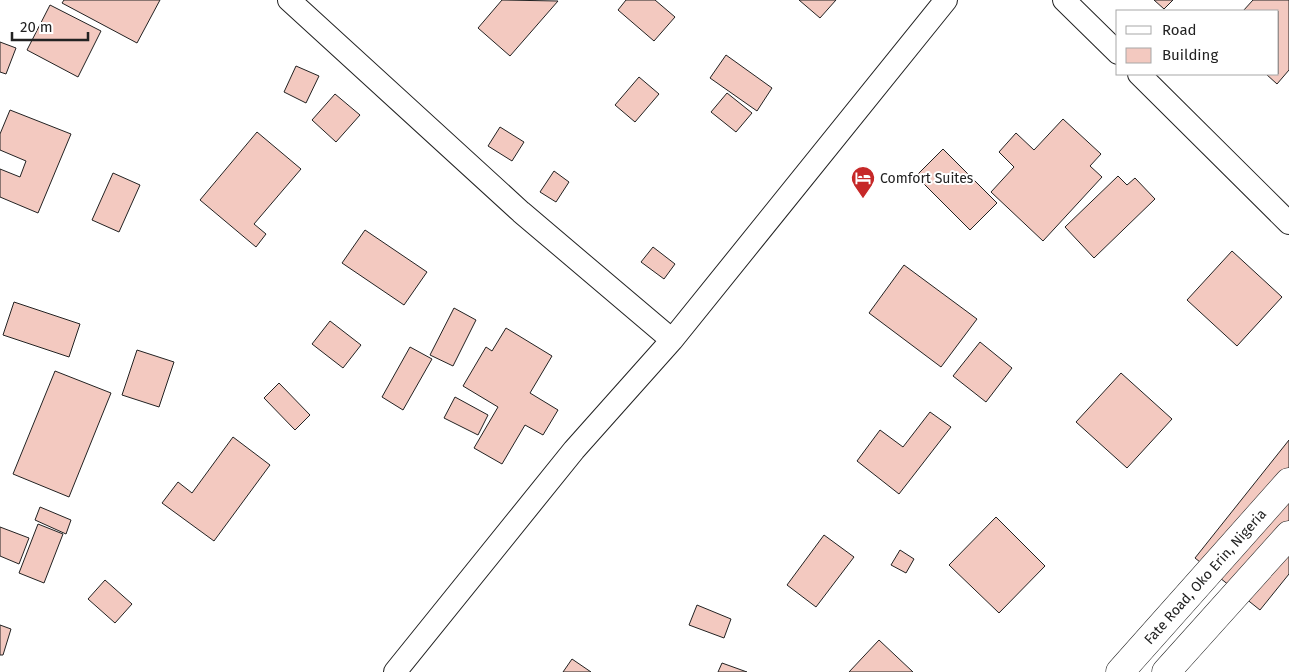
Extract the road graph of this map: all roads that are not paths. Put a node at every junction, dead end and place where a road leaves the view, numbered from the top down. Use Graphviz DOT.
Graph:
graph roads {
  1 [pos="289,0"];
  2 [pos="946,0"];
  3 [pos="1064,0"];
  4 [pos="1116,51"];
  5 [pos="1139,75"];
  6 [pos="1289,223"];
  7 [pos="672,340"];
  8 [pos="1289,482"];
  9 [pos="1289,535"];
  10 [pos="395,672"];
  11 [pos="1120,672"];
  12 [pos="1166,672"];
  1 -- 7 [label="street"];
  2 -- 7 [label="street"];
  3 -- 4 [label="street"];
  5 -- 6 [label="street"];
  7 -- 10 [label="street"];
  8 -- 11 [label="street, Fate Road, Oko Erin, Nigeria"];
  9 -- 12 [label="street"];
}
